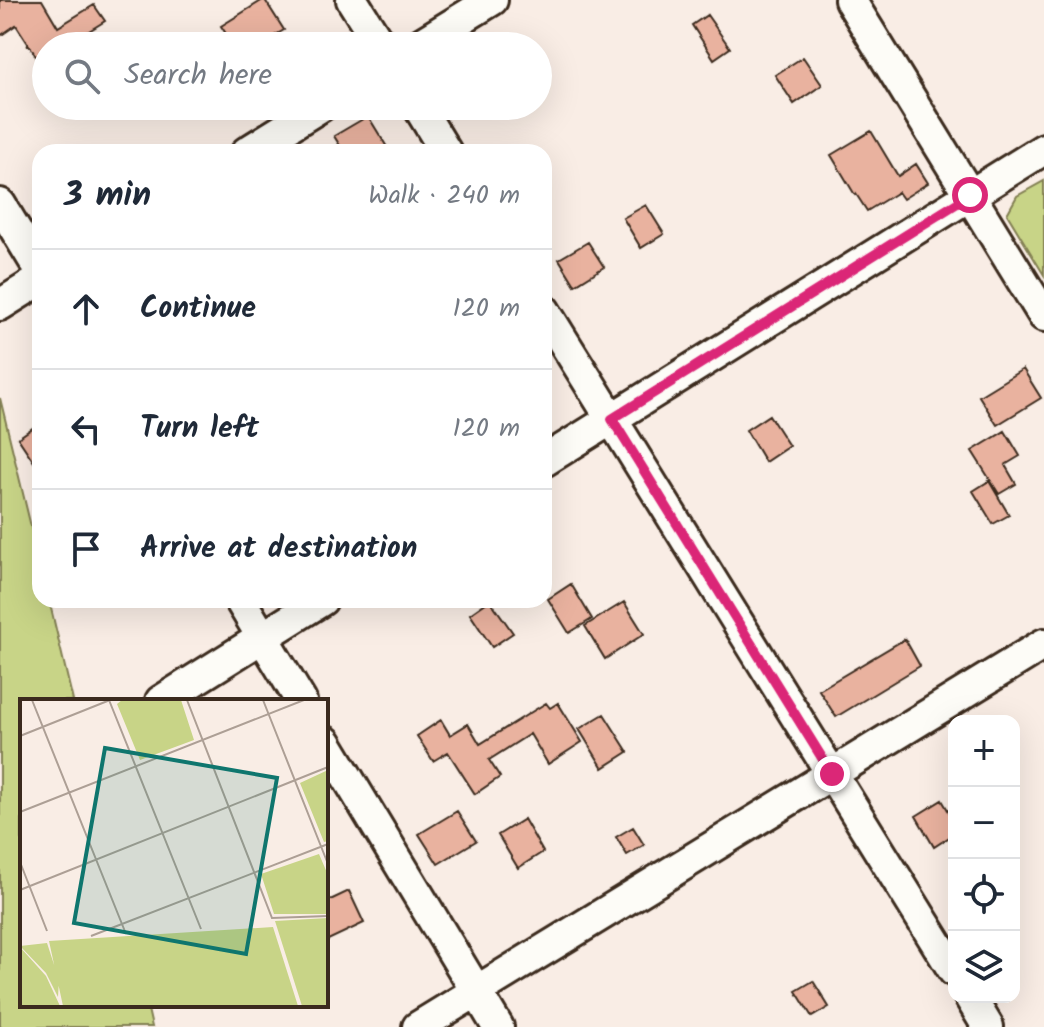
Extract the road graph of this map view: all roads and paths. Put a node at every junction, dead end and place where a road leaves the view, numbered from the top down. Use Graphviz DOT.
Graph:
graph roads {
  1 [pos="352,0"];
  2 [pos="492,0"];
  3 [pos="850,0"];
  4 [pos="372,32"];
  5 [pos="440,32"];
  6 [pos="298,120"];
  7 [pos="427,120"];
  8 [pos="260,144"];
  9 [pos="441,144"];
  10 [pos="1044,149"];
  11 [pos="970,195"];
  12 [pos="0,204"];
  13 [pos="32,257"];
  14 [pos="32,285"];
  15 [pos="0,305"];
  16 [pos="1044,316"];
  17 [pos="552,323"];
  18 [pos="612,419"];
  19 [pos="552,456"];
  20 [pos="245,608"];
  21 [pos="309,608"];
  22 [pos="262,637"];
  23 [pos="1044,644"];
  24 [pos="164,699"];
  25 [pos="300,699"];
  26 [pos="328,745"];
  27 [pos="832,774"];
  28 [pos="948,961"];
  29 [pos="477,992"];
  30 [pos="974,1003"];
  31 [pos="418,1027"];
  32 [pos="498,1027"];
  33 [pos="988,1027"];
  1 -- 4 [label="street"];
  2 -- 5 [label="street"];
  3 -- 11 [label="street"];
  6 -- 8 [label="street"];
  7 -- 9 [label="street"];
  10 -- 11 [label="street"];
  11 -- 16 [label="street"];
  11 -- 18 [label="street"];
  12 -- 13 [label="street"];
  14 -- 15 [label="street"];
  17 -- 18 [label="street"];
  18 -- 19 [label="street"];
  18 -- 27 [label="street"];
  20 -- 22 [label="street"];
  21 -- 22 [label="street"];
  22 -- 24 [label="street"];
  22 -- 25 [label="street"];
  23 -- 27 [label="street"];
  26 -- 29 [label="street"];
  27 -- 28 [label="street"];
  27 -- 29 [label="street"];
  29 -- 31 [label="street"];
  29 -- 32 [label="street"];
  30 -- 33 [label="street"];
}
